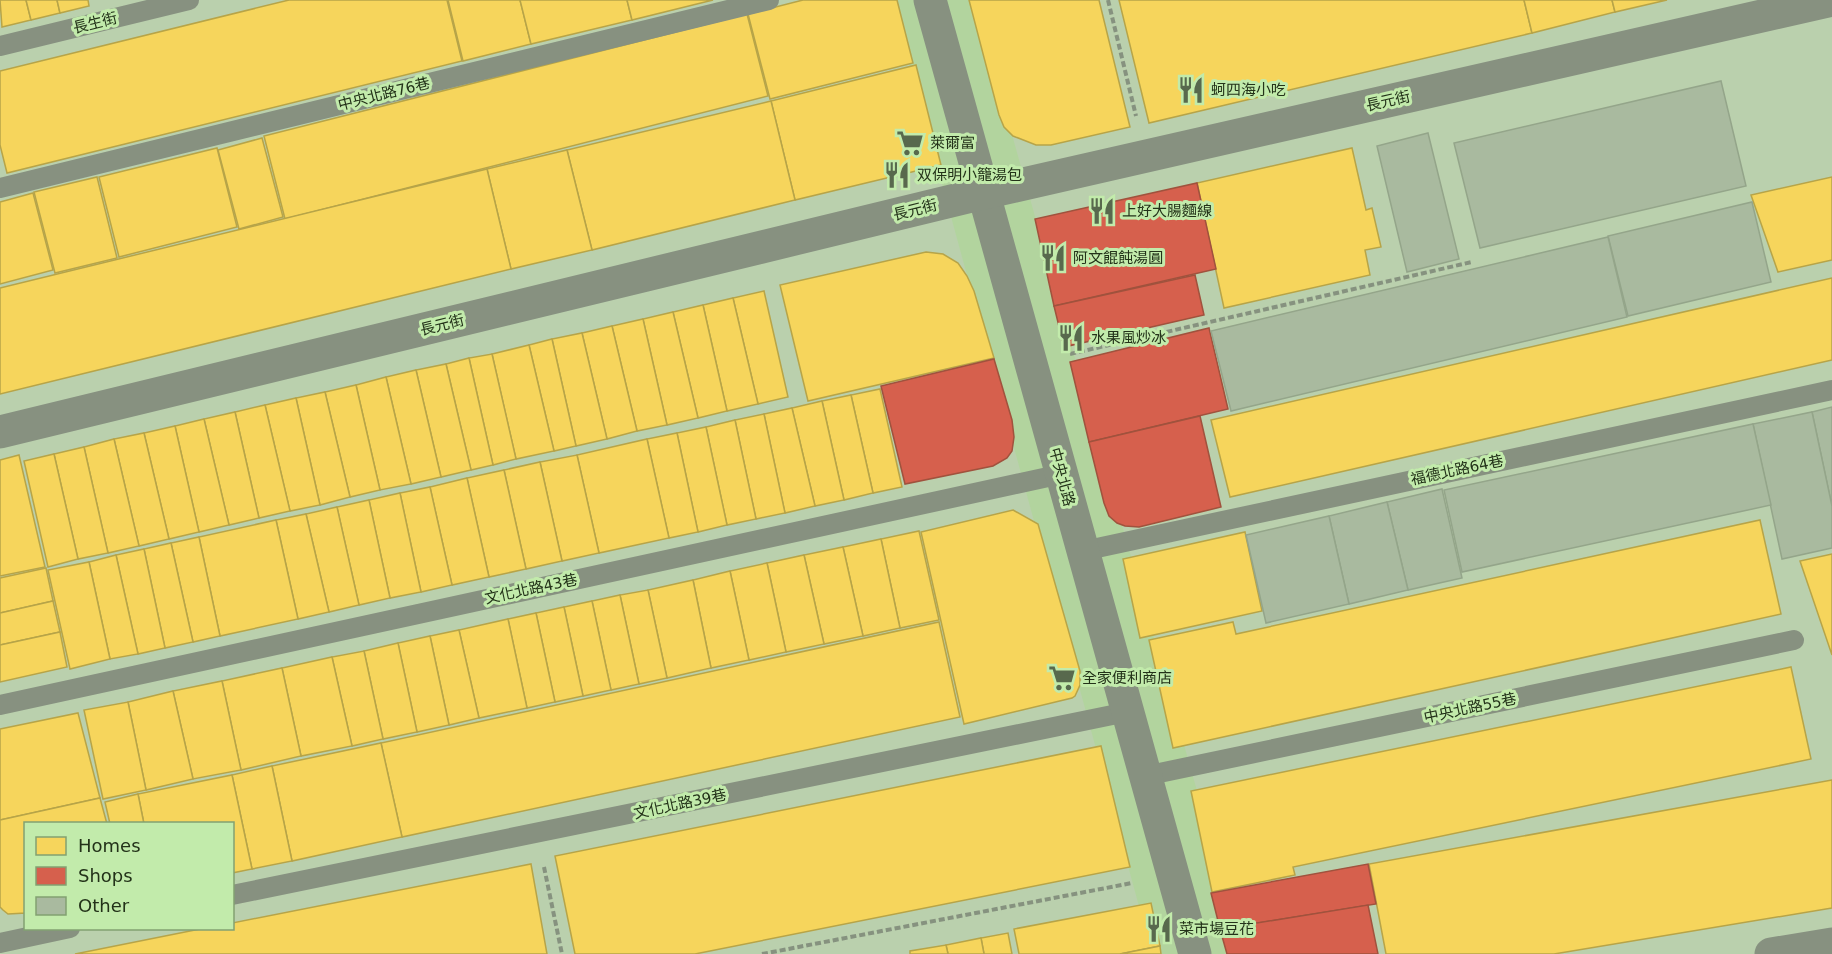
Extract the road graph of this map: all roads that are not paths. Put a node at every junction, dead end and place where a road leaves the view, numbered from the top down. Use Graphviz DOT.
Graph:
graph roads {
  1 [pos="189,0"];
  2 [pos="769,0"];
  3 [pos="930,0"];
  4 [pos="1832,0"];
  5 [pos="0,46"];
  6 [pos="0,188"];
  7 [pos="984,193"];
  8 [pos="1832,390"];
  9 [pos="0,432"];
  10 [pos="1062,474"];
  11 [pos="1083,551"];
  12 [pos="1794,640"];
  13 [pos="0,705"];
  14 [pos="1127,712"];
  15 [pos="1146,776"];
  16 [pos="234,896"];
  17 [pos="61,930"];
  18 [pos="0,943"];
  19 [pos="1832,944"];
  20 [pos="1195,954"];
  21 [pos="1771,954"];
  1 -- 5 [label="lane, 長生街"];
  2 -- 6 [label="lane, 中央北路76巷"];
  3 -- 7 [label="street, 中央北路"];
  4 -- 7 [label="street, 長元街"];
  7 -- 9 [label="street, 長元街"];
  7 -- 10 [label="street, 中央北路"];
  8 -- 11 [label="lane, 福德北路64巷"];
  10 -- 11 [label="street, 中央北路"];
  10 -- 13 [label="lane, 文化北路43巷"];
  11 -- 14 [label="street, 中央北路"];
  12 -- 15 [label="lane, 中央北路55巷"];
  14 -- 15 [label="street, 中央北路"];
  14 -- 16 [label="lane, 文化北路39巷"];
  15 -- 20 [label="street, 中央北路"];
  17 -- 18 [label="lane"];
  19 -- 21 [label="street"];
}
